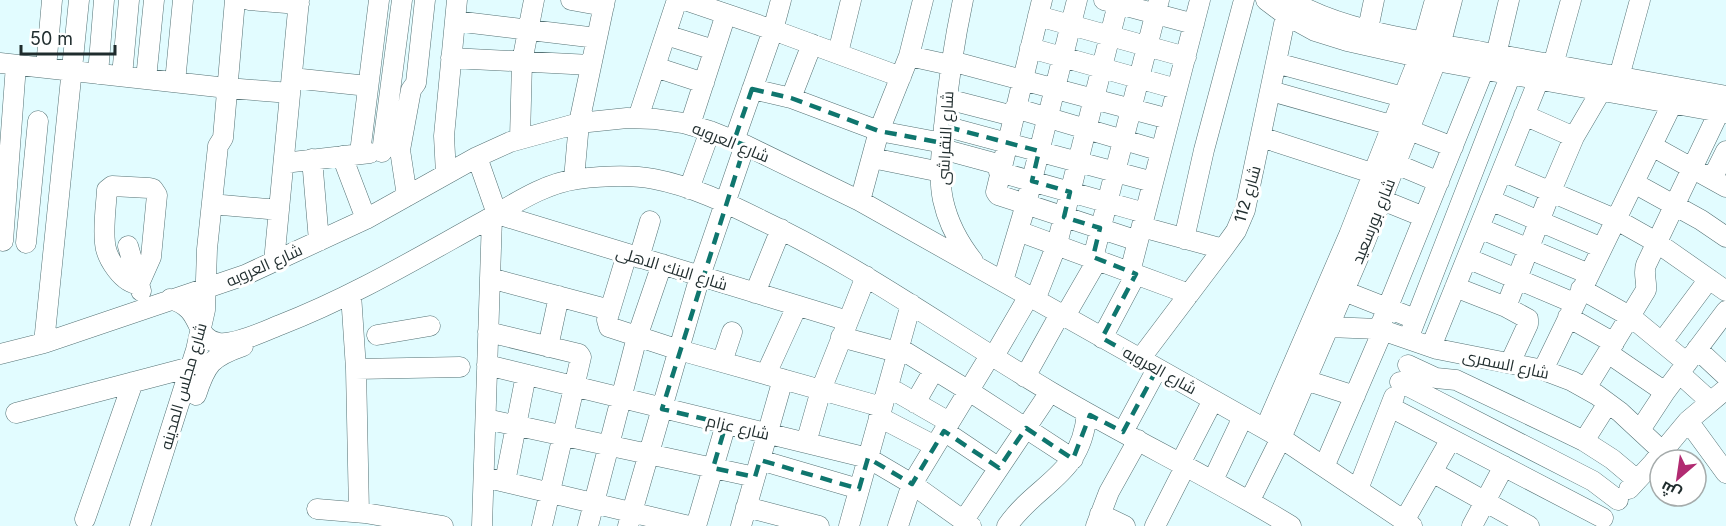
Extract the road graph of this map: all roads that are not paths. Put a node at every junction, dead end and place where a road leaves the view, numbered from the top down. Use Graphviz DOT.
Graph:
graph roads {
  1 [pos="52,0"];
  2 [pos="79,0"];
  3 [pos="104,0"];
  4 [pos="129,0"];
  5 [pos="154,0"];
  6 [pos="183,0"];
  7 [pos="236,0"];
  8 [pos="249,0"];
  9 [pos="379,0"];
  10 [pos="402,0"];
  11 [pos="425,0"];
  12 [pos="457,0"];
  13 [pos="534,0"];
  14 [pos="571,0"];
  15 [pos="677,0"];
  16 [pos="685,0"];
  17 [pos="781,0"];
  18 [pos="851,0"];
  19 [pos="923,0"];
  20 [pos="963,0"];
  21 [pos="1077,0"];
  22 [pos="1200,0"];
  23 [pos="1244,0"];
  24 [pos="1374,0"];
  25 [pos="1433,0"];
  26 [pos="1452,0"];
  27 [pos="1509,0"];
  28 [pos="1571,0"];
  29 [pos="1641,0"];
  30 [pos="1114,1"];
  31 [pos="299,2"];
  32 [pos="605,3"];
  33 [pos="1277,3"];
  34 [pos="1157,7"];
  35 [pos="1040,8"];
  36 [pos="1322,8"];
  37 [pos="724,9"];
  38 [pos="455,21"];
  39 [pos="1194,24"];
  40 [pos="1070,25"];
  41 [pos="1368,29"];
  42 [pos="528,30"];
  43 [pos="773,30"];
  44 [pos="666,35"];
  45 [pos="1110,36"];
  46 [pos="597,38"];
  47 [pos="812,44"];
  48 [pos="1147,46"];
  49 [pos="1030,48"];
  50 [pos="714,50"];
  51 [pos="1430,51"];
  52 [pos="837,53"];
  53 [pos="909,56"];
  54 [pos="1062,57"];
  55 [pos="1186,57"];
  56 [pos="451,58"];
  57 [pos="522,62"];
  58 [pos="1490,62"];
  59 [pos="950,63"];
  60 [pos="1276,63"];
  61 [pos="8,64"];
  62 [pos="591,65"];
  63 [pos="655,67"];
  64 [pos="46,68"];
  65 [pos="1102,68"];
  66 [pos="71,71"];
  67 [pos="98,74"];
  68 [pos="1510,74"];
  69 [pos="1547,75"];
  70 [pos="122,76"];
  71 [pos="901,77"];
  72 [pos="1619,77"];
  73 [pos="1139,78"];
  74 [pos="146,79"];
  75 [pos="1022,80"];
  76 [pos="175,82"];
  77 [pos="704,83"];
  78 [pos="291,85"];
  79 [pos="368,86"];
  80 [pos="412,87"];
  81 [pos="227,88"];
  82 [pos="752,89"];
  83 [pos="1055,89"];
  84 [pos="1178,89"];
  85 [pos="448,90"];
  86 [pos="1271,91"];
  87 [pos="1601,91"];
  88 [pos="1403,97"];
  89 [pos="791,98"];
  90 [pos="947,99"];
  91 [pos="1094,99"];
  92 [pos="1672,104"];
  93 [pos="1724,107"];
  94 [pos="1131,109"];
  95 [pos="1014,112"];
  96 [pos="1524,115"];
  97 [pos="1047,117"];
  98 [pos="6,118"];
  99 [pos="638,118"];
  100 [pos="1169,119"];
  101 [pos="38,121"];
  102 [pos="66,123"];
  103 [pos="579,123"];
  104 [pos="690,125"];
  105 [pos="1401,128"];
  106 [pos="1086,129"];
  107 [pos="710,130"];
  108 [pos="879,131"];
  109 [pos="1261,137"];
  110 [pos="1574,137"];
  111 [pos="223,138"];
  112 [pos="520,138"];
  113 [pos="943,139"];
  114 [pos="1123,139"];
  115 [pos="1007,142"];
  116 [pos="739,143"];
  117 [pos="1652,146"];
  118 [pos="1453,147"];
  119 [pos="1161,150"];
  120 [pos="391,151"];
  121 [pos="1039,151"];
  122 [pos="1726,151"];
  123 [pos="351,155"];
  124 [pos="477,157"];
  125 [pos="872,158"];
  126 [pos="312,159"];
  127 [pos="1078,162"];
  128 [pos="284,163"];
  129 [pos="4,164"];
  130 [pos="33,167"];
  131 [pos="1000,168"];
  132 [pos="1692,168"];
  133 [pos="61,170"];
  134 [pos="1502,171"];
  135 [pos="941,172"];
  136 [pos="1115,172"];
  137 [pos="1387,172"];
  138 [pos="446,174"];
  139 [pos="574,179"];
  140 [pos="1032,181"];
  141 [pos="1153,182"];
  142 [pos="1439,182"];
  143 [pos="1634,183"];
  144 [pos="1719,183"];
  145 [pos="689,189"];
  146 [pos="1551,191"];
  147 [pos="1070,192"];
  148 [pos="407,196"];
  149 [pos="1382,200"];
  150 [pos="1490,200"];
  151 [pos="860,201"];
  152 [pos="724,202"];
  153 [pos="1107,202"];
  154 [pos="3,204"];
  155 [pos="1026,204"];
  156 [pos="1674,205"];
  157 [pos="30,206"];
  158 [pos="222,206"];
  159 [pos="57,208"];
  160 [pos="279,210"];
  161 [pos="1425,214"];
  162 [pos="494,216"];
  163 [pos="1064,217"];
  164 [pos="366,219"];
  165 [pos="1617,220"];
  166 [pos="1539,221"];
  167 [pos="650,222"];
  168 [pos="1453,222"];
  169 [pos="1142,227"];
  170 [pos="1100,228"];
  171 [pos="1479,228"];
  172 [pos="781,229"];
  173 [pos="1018,231"];
  174 [pos="1726,237"];
  175 [pos="1184,239"];
  176 [pos="2,241"];
  177 [pos="319,241"];
  178 [pos="1656,242"];
  179 [pos="26,243"];
  180 [pos="1057,244"];
  181 [pos="1354,244"];
  182 [pos="54,246"];
  183 [pos="105,246"];
  184 [pos="128,246"];
  185 [pos="153,246"];
  186 [pos="1602,248"];
  187 [pos="1223,249"];
  188 [pos="1528,249"];
  189 [pos="633,256"];
  190 [pos="1095,258"];
  191 [pos="1467,258"];
  192 [pos="274,262"];
  193 [pos="662,264"];
  194 [pos="978,267"];
  195 [pos="1133,273"];
  196 [pos="245,275"];
  197 [pos="700,276"];
  198 [pos="866,276"];
  199 [pos="490,278"];
  200 [pos="1517,279"];
  201 [pos="1709,279"];
  202 [pos="1003,281"];
  203 [pos="139,284"];
  204 [pos="1455,287"];
  205 [pos="206,290"];
  206 [pos="1344,291"];
  207 [pos="1726,291"];
  208 [pos="755,293"];
  209 [pos="351,294"];
  210 [pos="1189,294"];
  211 [pos="559,296"];
  212 [pos="1578,296"];
  213 [pos="1032,298"];
  214 [pos="170,299"];
  215 [pos="911,304"];
  216 [pos="796,306"];
  217 [pos="1506,307"];
  218 [pos="144,308"];
  219 [pos="1388,308"];
  220 [pos="610,310"];
  221 [pos="1726,311"];
  222 [pos="1062,315"];
  223 [pos="1631,317"];
  224 [pos="299,318"];
  225 [pos="1416,319"];
  226 [pos="430,326"];
  227 [pos="845,329"];
  228 [pos="201,330"];
  229 [pos="1381,330"];
  230 [pos="488,332"];
  231 [pos="732,332"];
  232 [pos="1319,333"];
  233 [pos="1720,333"];
  234 [pos="637,337"];
  235 [pos="1102,338"];
  236 [pos="1662,342"];
  237 [pos="44,343"];
  238 [pos="1419,343"];
  239 [pos="548,346"];
  240 [pos="1611,348"];
  241 [pos="680,350"];
  242 [pos="898,350"];
  243 [pos="0,354"];
  244 [pos="992,355"];
  245 [pos="722,362"];
  246 [pos="1687,362"];
  247 [pos="1510,363"];
  248 [pos="1148,364"];
  249 [pos="487,365"];
  250 [pos="191,367"];
  251 [pos="460,367"];
  252 [pos="380,368"];
  253 [pos="356,369"];
  254 [pos="934,369"];
  255 [pos="1542,370"];
  256 [pos="1404,373"];
  257 [pos="526,375"];
  258 [pos="1726,376"];
  259 [pos="775,377"];
  260 [pos="1025,377"];
  261 [pos="1305,380"];
  262 [pos="134,382"];
  263 [pos="574,387"];
  264 [pos="888,387"];
  265 [pos="1586,388"];
  266 [pos="1726,389"];
  267 [pos="821,390"];
  268 [pos="969,391"];
  269 [pos="1050,392"];
  270 [pos="1665,392"];
  271 [pos="1354,396"];
  272 [pos="621,399"];
  273 [pos="1213,400"];
  274 [pos="1710,401"];
  275 [pos="915,403"];
  276 [pos="1608,403"];
  277 [pos="1390,407"];
  278 [pos="662,409"];
  279 [pos="881,412"];
  280 [pos="16,413"];
  281 [pos="1087,413"];
  282 [pos="1243,417"];
  283 [pos="486,419"];
  284 [pos="1688,421"];
  285 [pos="726,424"];
  286 [pos="516,426"];
  287 [pos="1026,428"];
  288 [pos="1640,430"];
  289 [pos="943,433"];
  290 [pos="768,434"];
  291 [pos="1273,434"];
  292 [pos="563,436"];
  293 [pos="1130,436"];
  294 [pos="1451,439"];
  295 [pos="1584,441"];
  296 [pos="806,443"];
  297 [pos="609,446"];
  298 [pos="1659,448"];
  299 [pos="1666,448"];
  300 [pos="649,454"];
  301 [pos="868,458"];
  302 [pos="1073,459"];
  303 [pos="1183,464"];
  304 [pos="1504,466"];
  305 [pos="1324,467"];
  306 [pos="713,468"];
  307 [pos="757,468"];
  308 [pos="999,468"];
  309 [pos="1648,468"];
  310 [pos="1432,472"];
  311 [pos="1726,473"];
  312 [pos="484,477"];
  313 [pos="1213,480"];
  314 [pos="1637,480"];
  315 [pos="505,482"];
  316 [pos="912,484"];
  317 [pos="859,489"];
  318 [pos="1358,489"];
  319 [pos="550,492"];
  320 [pos="1250,500"];
  321 [pos="1618,500"];
  322 [pos="1485,501"];
  323 [pos="594,503"];
  324 [pos="317,509"];
  325 [pos="363,517"];
  326 [pos="743,517"];
  327 [pos="85,519"];
  328 [pos="630,519"];
  329 [pos="1098,520"];
  330 [pos="1601,522"];
  331 [pos="968,523"];
  332 [pos="413,524"];
  333 [pos="1281,524"];
  334 [pos="1408,524"];
  335 [pos="140,526"];
  336 [pos="154,526"];
  337 [pos="443,526"];
  338 [pos="482,526"];
  339 [pos="542,526"];
  340 [pos="588,526"];
  341 [pos="689,526"];
  342 [pos="696,526"];
  343 [pos="819,526"];
  344 [pos="849,526"];
  345 [pos="898,526"];
  346 [pos="1008,526"];
  347 [pos="1125,526"];
  348 [pos="1155,526"];
  349 [pos="1472,526"];
  350 [pos="1529,526"];
  1 -- 64 [label="street"];
  2 -- 66 [label="street"];
  3 -- 67 [label="street"];
  4 -- 70 [label="street"];
  5 -- 74 [label="street"];
  6 -- 76 [label="street"];
  7 -- 81 [label="street, شارع مجلس المدينه"];
  8 -- 31 [label="street"];
  9 -- 79 [label="street"];
  10 -- 120 [label="street"];
  11 -- 80 [label="street"];
  12 -- 38 [label="street"];
  13 -- 42 [label="street"];
  14 -- 32 [label="street"];
  15 -- 44 [label="street"];
  16 -- 37 [label="street"];
  17 -- 43 [label="street"];
  18 -- 52 [label="street"];
  19 -- 53 [label="street"];
  20 -- 59 [label="street, شارع النقراشى"];
  21 -- 40 [label="street"];
  22 -- 39 [label="street"];
  23 -- 175 [label="street"];
  24 -- 41 [label="street"];
  25 -- 51 [label="street, شارع بورسعيد"];
  26 -- 51 [label="street, شارع بورسعيد"];
  27 -- 58 [label="street"];
  28 -- 69 [label="street"];
  29 -- 72 [label="street"];
  30 -- 34 [label="street"];
  30 -- 45 [label="street"];
  31 -- 78 [label="street"];
  32 -- 46 [label="street"];
  33 -- 36 [label="street"];
  33 -- 51 [label="street"];
  33 -- 60 [label="street, شارع 112"];
  34 -- 39 [label="street"];
  34 -- 48 [label="street"];
  35 -- 40 [label="street"];
  35 -- 49 [label="street"];
  36 -- 41 [label="street"];
  37 -- 43 [label="street"];
  37 -- 50 [label="street"];
  38 -- 42 [label="street"];
  38 -- 56 [label="street"];
  39 -- 55 [label="street"];
  40 -- 45 [label="street"];
  40 -- 54 [label="street"];
  41 -- 51 [label="street"];
  42 -- 46 [label="street"];
  42 -- 57 [label="street"];
  43 -- 47 [label="street"];
  43 -- 82 [label="street"];
  44 -- 50 [label="street"];
  44 -- 63 [label="street"];
  45 -- 48 [label="street"];
  45 -- 65 [label="street"];
  46 -- 62 [label="street"];
  47 -- 52 [label="street"];
  47 -- 89 [label="street"];
  48 -- 55 [label="street"];
  48 -- 73 [label="street"];
  49 -- 54 [label="street"];
  49 -- 75 [label="street"];
  50 -- 77 [label="street"];
  51 -- 58 [label="street"];
  51 -- 88 [label="street, شارع بورسعيد"];
  51 -- 105 [label="street, شارع بورسعيد"];
  52 -- 71 [label="street"];
  53 -- 59 [label="street"];
  53 -- 71 [label="street"];
  54 -- 65 [label="street"];
  54 -- 83 [label="street"];
  55 -- 84 [label="street"];
  56 -- 57 [label="street"];
  56 -- 85 [label="street"];
  57 -- 62 [label="street"];
  57 -- 112 [label="street"];
  58 -- 68 [label="street"];
  58 -- 69 [label="street"];
  58 -- 118 [label="street"];
  59 -- 75 [label="street"];
  59 -- 90 [label="street, شارع النقراشى"];
  60 -- 86 [label="street, شارع 112"];
  60 -- 88 [label="street"];
  61 -- 64 [label="street"];
  61 -- 98 [label="street"];
  62 -- 103 [label="street"];
  63 -- 77 [label="street"];
  63 -- 99 [label="street"];
  64 -- 66 [label="street"];
  65 -- 73 [label="street"];
  65 -- 91 [label="street"];
  66 -- 67 [label="street"];
  66 -- 102 [label="street"];
  67 -- 70 [label="street"];
  68 -- 69 [label="street"];
  68 -- 168 [label="street"];
  69 -- 72 [label="street"];
  69 -- 87 [label="street"];
  69 -- 96 [label="street"];
  70 -- 74 [label="street"];
  71 -- 108 [label="street"];
  72 -- 93 [label="street"];
  73 -- 84 [label="street"];
  73 -- 94 [label="street"];
  74 -- 76 [label="street"];
  75 -- 83 [label="street"];
  75 -- 95 [label="street"];
  76 -- 81 [label="street"];
  77 -- 104 [label="street"];
  78 -- 79 [label="street"];
  78 -- 81 [label="street"];
  78 -- 128 [label="street"];
  79 -- 123 [label="street"];
  80 -- 85 [label="street"];
  80 -- 120 [label="street"];
  81 -- 111 [label="street, شارع مجلس المدينه"];
  82 -- 89 [label="street"];
  82 -- 116 [label="street"];
  83 -- 91 [label="street"];
  83 -- 97 [label="street"];
  84 -- 100 [label="street"];
  85 -- 138 [label="street"];
  86 -- 105 [label="street"];
  86 -- 109 [label="street, شارع 112"];
  87 -- 92 [label="street"];
  87 -- 110 [label="street"];
  88 -- 105 [label="street, شارع بورسعيد"];
  89 -- 108 [label="street"];
  90 -- 95 [label="street"];
  90 -- 113 [label="street, شارع النقراشى"];
  91 -- 94 [label="street"];
  91 -- 106 [label="street"];
  92 -- 93 [label="street"];
  92 -- 117 [label="street"];
  93 -- 132 [label="street"];
  94 -- 100 [label="street"];
  94 -- 114 [label="street"];
  95 -- 97 [label="street"];
  95 -- 115 [label="street"];
  96 -- 110 [label="street"];
  96 -- 134 [label="street"];
  97 -- 106 [label="street"];
  97 -- 121 [label="street"];
  98 -- 101 [label="street"];
  98 -- 129 [label="street"];
  99 -- 103 [label="street, شارع العروبه"];
  99 -- 104 [label="street, شارع العروبه"];
  100 -- 119 [label="street"];
  101 -- 102 [label="street"];
  101 -- 130 [label="street"];
  102 -- 133 [label="street"];
  103 -- 112 [label="street, شارع العروبه"];
  103 -- 139 [label="street"];
  104 -- 107 [label="street, شارع العروبه"];
  105 -- 118 [label="street"];
  105 -- 137 [label="street, شارع بورسعيد"];
  106 -- 114 [label="street"];
  106 -- 127 [label="street"];
  107 -- 116 [label="street, شارع العروبه"];
  107 -- 145 [label="street"];
  108 -- 113 [label="street"];
  108 -- 125 [label="street"];
  109 -- 137 [label="street"];
  109 -- 187 [label="street, شارع 112"];
  110 -- 146 [label="street"];
  111 -- 158 [label="street, شارع مجلس المدينه"];
  111 -- 205 [label="street, شارع مجلس المدينه"];
  112 -- 124 [label="street, شارع العروبه"];
  113 -- 115 [label="street"];
  113 -- 131 [label="street"];
  113 -- 135 [label="street, شارع النقراشى"];
  114 -- 119 [label="street"];
  114 -- 136 [label="street"];
  115 -- 121 [label="street"];
  115 -- 131 [label="street"];
  116 -- 151 [label="street, شارع العروبه"];
  116 -- 152 [label="street"];
  117 -- 132 [label="street"];
  117 -- 143 [label="street"];
  118 -- 142 [label="street"];
  119 -- 141 [label="street"];
  120 -- 123 [label="street"];
  120 -- 148 [label="street"];
  121 -- 127 [label="street"];
  121 -- 140 [label="street"];
  122 -- 144 [label="street"];
  123 -- 126 [label="street"];
  123 -- 164 [label="street"];
  124 -- 138 [label="street, شارع العروبه"];
  124 -- 162 [label="street"];
  125 -- 135 [label="street"];
  125 -- 151 [label="street"];
  126 -- 128 [label="street"];
  126 -- 177 [label="street"];
  127 -- 136 [label="street"];
  127 -- 147 [label="street"];
  128 -- 160 [label="street"];
  129 -- 130 [label="street"];
  129 -- 154 [label="street"];
  130 -- 133 [label="street"];
  130 -- 157 [label="street"];
  131 -- 140 [label="street"];
  131 -- 155 [label="street"];
  132 -- 144 [label="street"];
  132 -- 156 [label="street"];
  133 -- 159 [label="street"];
  134 -- 146 [label="street"];
  134 -- 150 [label="street"];
  135 -- 194 [label="street, شارع النقراشى"];
  136 -- 141 [label="street"];
  136 -- 153 [label="street"];
  137 -- 142 [label="street"];
  137 -- 149 [label="street, شارع بورسعيد"];
  137 -- 181 [label="street, شارع بورسعيد"];
  138 -- 148 [label="street, شارع العروبه"];
  139 -- 145 [label="street"];
  139 -- 162 [label="street"];
  140 -- 147 [label="street"];
  140 -- 155 [label="street"];
  141 -- 169 [label="street"];
  142 -- 161 [label="street"];
  143 -- 156 [label="street"];
  143 -- 165 [label="street"];
  145 -- 152 [label="street"];
  146 -- 165 [label="street"];
  146 -- 166 [label="street"];
  147 -- 153 [label="street"];
  147 -- 163 [label="street"];
  148 -- 164 [label="street, شارع العروبه"];
  149 -- 161 [label="street"];
  149 -- 181 [label="street, شارع بورسعيد"];
  150 -- 166 [label="street"];
  150 -- 171 [label="street"];
  151 -- 194 [label="street, شارع العروبه"];
  152 -- 172 [label="street"];
  152 -- 197 [label="street"];
  153 -- 169 [label="street"];
  153 -- 170 [label="street"];
  154 -- 157 [label="street"];
  154 -- 176 [label="street"];
  155 -- 163 [label="street"];
  155 -- 173 [label="street"];
  156 -- 174 [label="street"];
  156 -- 178 [label="street"];
  157 -- 159 [label="street"];
  157 -- 179 [label="street"];
  158 -- 160 [label="street"];
  158 -- 196 [label="street, شارع مجلس المدينه"];
  159 -- 182 [label="street"];
  160 -- 192 [label="street"];
  161 -- 168 [label="street"];
  161 -- 219 [label="street"];
  162 -- 189 [label="street, شارع البنك الاهلى"];
  162 -- 199 [label="street"];
  162 -- 209 [label="street"];
  163 -- 170 [label="street"];
  163 -- 180 [label="street"];
  164 -- 177 [label="street, شارع العروبه"];
  165 -- 178 [label="street"];
  165 -- 186 [label="street"];
  166 -- 186 [label="street"];
  166 -- 188 [label="street"];
  167 -- 189 [label="street"];
  168 -- 225 [label="street"];
  169 -- 170 [label="street"];
  169 -- 175 [label="street"];
  169 -- 195 [label="street"];
  170 -- 190 [label="street"];
  171 -- 188 [label="street"];
  171 -- 191 [label="street"];
  172 -- 198 [label="street"];
  172 -- 208 [label="street"];
  173 -- 180 [label="street"];
  173 -- 202 [label="street"];
  175 -- 187 [label="street"];
  176 -- 179 [label="street"];
  177 -- 192 [label="street, شارع العروبه"];
  178 -- 201 [label="street"];
  178 -- 223 [label="street"];
  179 -- 182 [label="street"];
  180 -- 190 [label="street"];
  180 -- 213 [label="street"];
  181 -- 206 [label="street, شارع بورسعيد"];
  181 -- 232 [label="street, شارع بورسعيد"];
  182 -- 237 [label="street"];
  183 -- 184 [label="street"];
  183 -- 185 [label="street"];
  183 -- 203 [label="street"];
  184 -- 185 [label="street"];
  184 -- 203 [label="street"];
  185 -- 203 [label="street"];
  186 -- 212 [label="street"];
  187 -- 210 [label="street, شارع 112"];
  188 -- 200 [label="street"];
  188 -- 212 [label="street"];
  189 -- 193 [label="street, شارع البنك الاهلى"];
  189 -- 220 [label="street"];
  190 -- 195 [label="street"];
  190 -- 222 [label="street"];
  191 -- 200 [label="street"];
  191 -- 204 [label="street"];
  192 -- 196 [label="street, شارع العروبه"];
  193 -- 197 [label="street, شارع البنك الاهلى"];
  193 -- 234 [label="street"];
  194 -- 202 [label="street, شارع العروبه"];
  195 -- 210 [label="street"];
  195 -- 235 [label="street"];
  196 -- 205 [label="street, شارع العروبه"];
  197 -- 208 [label="street, شارع البنك الاهلى"];
  197 -- 241 [label="street"];
  198 -- 215 [label="street"];
  198 -- 227 [label="street"];
  199 -- 211 [label="street"];
  199 -- 230 [label="street"];
  200 -- 212 [label="street"];
  200 -- 217 [label="street"];
  201 -- 207 [label="street"];
  201 -- 236 [label="street"];
  202 -- 213 [label="street, شارع العروبه"];
  203 -- 218 [label="street"];
  204 -- 217 [label="street"];
  204 -- 238 [label="street"];
  205 -- 214 [label="street, شارع العروبه"];
  205 -- 228 [label="street, شارع مجلس المدينه"];
  206 -- 219 [label="street"];
  206 -- 232 [label="street, شارع بورسعيد"];
  208 -- 216 [label="street, شارع البنك الاهلى"];
  209 -- 224 [label="street"];
  209 -- 253 [label="street"];
  210 -- 248 [label="street, شارع 112"];
  211 -- 220 [label="street"];
  211 -- 239 [label="street"];
  212 -- 223 [label="street"];
  212 -- 240 [label="street"];
  212 -- 255 [label="street"];
  213 -- 222 [label="street, شارع العروبه"];
  213 -- 244 [label="street"];
  214 -- 218 [label="street, شارع العروبه"];
  214 -- 228 [label="street"];
  215 -- 242 [label="street"];
  215 -- 244 [label="street"];
  216 -- 227 [label="street, شارع البنك الاهلى"];
  216 -- 259 [label="street"];
  217 -- 247 [label="street"];
  218 -- 237 [label="street, شارع العروبه"];
  219 -- 225 [label="street"];
  219 -- 229 [label="street"];
  220 -- 234 [label="street"];
  221 -- 233 [label="street"];
  222 -- 235 [label="street, شارع العروبه"];
  222 -- 260 [label="street"];
  223 -- 236 [label="street"];
  223 -- 240 [label="street"];
  224 -- 228 [label="street"];
  224 -- 336 [label="street, شارع مجلس المدينه"];
  225 -- 238 [label="street"];
  226 -- 252 [label="street"];
  227 -- 242 [label="street, شارع البنك الاهلى"];
  227 -- 267 [label="street"];
  228 -- 250 [label="street, شارع مجلس المدينه"];
  229 -- 232 [label="street, شارع السمرى"];
  229 -- 238 [label="street, شارع السمرى"];
  229 -- 271 [label="street"];
  230 -- 239 [label="street"];
  230 -- 249 [label="street"];
  231 -- 245 [label="street"];
  232 -- 261 [label="street, شارع بورسعيد"];
  232 -- 291 [label="street, شارع بورسعيد"];
  233 -- 246 [label="street"];
  234 -- 241 [label="street"];
  234 -- 272 [label="street"];
  235 -- 248 [label="street, شارع العروبه"];
  236 -- 246 [label="street"];
  237 -- 243 [label="street, شارع العروبه"];
  238 -- 247 [label="street, شارع السمرى"];
  238 -- 256 [label="street"];
  239 -- 263 [label="street"];
  240 -- 265 [label="street"];
  240 -- 270 [label="street"];
  241 -- 245 [label="street"];
  241 -- 278 [label="street"];
  242 -- 254 [label="street, شارع البنك الاهلى"];
  242 -- 264 [label="street"];
  244 -- 260 [label="street"];
  244 -- 268 [label="street"];
  245 -- 259 [label="street"];
  246 -- 258 [label="street"];
  246 -- 270 [label="street"];
  246 -- 274 [label="street"];
  247 -- 255 [label="street, شارع السمرى"];
  248 -- 273 [label="street, شارع العروبه"];
  248 -- 293 [label="street, شارع 112"];
  249 -- 257 [label="street, شارع عزام"];
  249 -- 283 [label="street"];
  250 -- 262 [label="street"];
  250 -- 335 [label="street, شارع مجلس المدينه"];
  251 -- 252 [label="street"];
  252 -- 253 [label="street"];
  253 -- 325 [label="street"];
  254 -- 268 [label="street, شارع البنك الاهلى"];
  254 -- 275 [label="street"];
  255 -- 265 [label="street, شارع السمرى"];
  256 -- 277 [label="street"];
  256 -- 295 [label="street"];
  256 -- 321 [label="street"];
  257 -- 263 [label="street, شارع عزام"];
  257 -- 286 [label="street"];
  259 -- 267 [label="street"];
  259 -- 290 [label="street"];
  260 -- 269 [label="street"];
  261 -- 271 [label="street"];
  261 -- 291 [label="street, شارع بورسعيد"];
  262 -- 280 [label="street"];
  262 -- 327 [label="street"];
  263 -- 272 [label="street, شارع عزام"];
  263 -- 292 [label="street"];
  264 -- 275 [label="street"];
  264 -- 279 [label="street"];
  265 -- 276 [label="street, شارع السمرى"];
  266 -- 274 [label="street"];
  267 -- 279 [label="street"];
  267 -- 296 [label="street"];
  268 -- 287 [label="street, شارع البنك الاهلى"];
  268 -- 289 [label="street"];
  269 -- 281 [label="street"];
  269 -- 287 [label="street"];
  270 -- 288 [label="street"];
  271 -- 305 [label="street"];
  272 -- 278 [label="street, شارع عزام"];
  272 -- 297 [label="street"];
  273 -- 282 [label="street, شارع العروبه"];
  273 -- 303 [label="street"];
  274 -- 284 [label="street"];
  275 -- 289 [label="street"];
  276 -- 288 [label="street, شارع السمرى"];
  276 -- 295 [label="street"];
  277 -- 294 [label="street"];
  277 -- 318 [label="street"];
  278 -- 285 [label="street, شارع عزام"];
  278 -- 300 [label="street"];
  279 -- 289 [label="street"];
  279 -- 301 [label="street"];
  281 -- 293 [label="street"];
  281 -- 302 [label="street"];
  282 -- 291 [label="street, شارع العروبه"];
  282 -- 313 [label="street"];
  283 -- 286 [label="street"];
  283 -- 312 [label="street"];
  284 -- 299 [label="street"];
  284 -- 311 [label="street"];
  285 -- 290 [label="street, شارع عزام"];
  285 -- 306 [label="street"];
  286 -- 292 [label="street"];
  286 -- 315 [label="street"];
  287 -- 302 [label="street, شارع البنك الاهلى"];
  287 -- 308 [label="street"];
  288 -- 298 [label="street, شارع السمرى"];
  289 -- 308 [label="street"];
  289 -- 316 [label="street"];
  290 -- 296 [label="street, شارع عزام"];
  290 -- 307 [label="street"];
  291 -- 305 [label="street, شارع العروبه"];
  291 -- 320 [label="street"];
  292 -- 297 [label="street"];
  292 -- 319 [label="street"];
  293 -- 303 [label="street"];
  293 -- 329 [label="street, شارع 112"];
  294 -- 304 [label="street"];
  294 -- 310 [label="street"];
  295 -- 314 [label="street"];
  296 -- 301 [label="street, شارع عزام"];
  297 -- 300 [label="street"];
  297 -- 323 [label="street"];
  300 -- 306 [label="street"];
  300 -- 328 [label="street"];
  301 -- 316 [label="street, شارع عزام"];
  301 -- 317 [label="street"];
  302 -- 346 [label="street"];
  303 -- 313 [label="street"];
  303 -- 348 [label="street"];
  304 -- 322 [label="street"];
  304 -- 330 [label="street"];
  305 -- 318 [label="street, شارع العروبه"];
  306 -- 307 [label="street"];
  306 -- 342 [label="street"];
  307 -- 317 [label="street"];
  307 -- 326 [label="street"];
  308 -- 331 [label="street"];
  309 -- 314 [label="street"];
  310 -- 322 [label="street"];
  310 -- 334 [label="street"];
  312 -- 315 [label="street"];
  312 -- 338 [label="street"];
  313 -- 320 [label="street"];
  314 -- 321 [label="street"];
  315 -- 319 [label="street"];
  316 -- 331 [label="street, شارع عزام"];
  316 -- 345 [label="street"];
  317 -- 344 [label="street"];
  318 -- 334 [label="street, شارع العروبه"];
  319 -- 323 [label="street"];
  319 -- 339 [label="street"];
  320 -- 333 [label="street"];
  321 -- 330 [label="street"];
  322 -- 349 [label="street"];
  322 -- 350 [label="street"];
  323 -- 328 [label="street"];
  323 -- 340 [label="street"];
  324 -- 325 [label="street"];
  325 -- 332 [label="street"];
  326 -- 343 [label="street"];
  328 -- 341 [label="street"];
  329 -- 347 [label="street"];
  332 -- 337 [label="street"];
}
